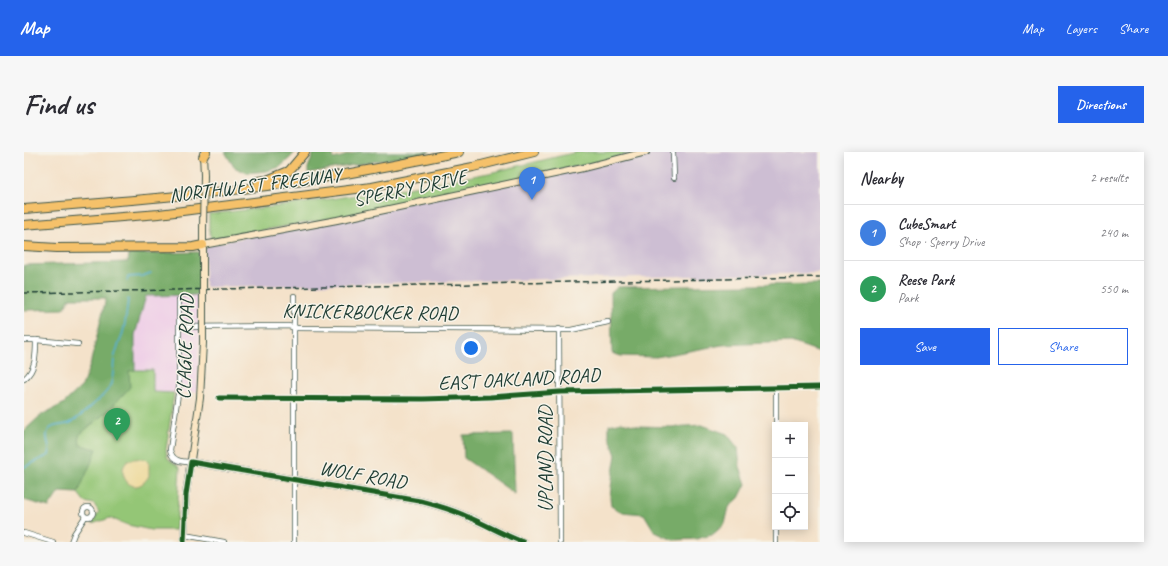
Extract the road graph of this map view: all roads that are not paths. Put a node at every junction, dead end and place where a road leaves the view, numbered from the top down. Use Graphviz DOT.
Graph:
graph roads {
  1 [pos="305,152"];
  2 [pos="459,152"];
  3 [pos="534,152"];
  4 [pos="646,152"];
  5 [pos="673,152"];
  6 [pos="204,154"];
  7 [pos="674,178"];
  8 [pos="216,192"];
  9 [pos="24,209"];
  10 [pos="24,225"];
  11 [pos="203,245"];
  12 [pos="24,246"];
  13 [pos="294,296"];
  14 [pos="179,300"];
  15 [pos="608,322"];
  16 [pos="180,327"];
  17 [pos="293,327"];
  18 [pos="559,329"];
  19 [pos="24,340"];
  20 [pos="36,340"];
  21 [pos="78,344"];
  22 [pos="24,379"];
  23 [pos="820,387"];
  24 [pos="776,388"];
  25 [pos="560,392"];
  26 [pos="219,398"];
  27 [pos="294,398"];
  28 [pos="776,422"];
  29 [pos="191,462"];
  30 [pos="294,480"];
  31 [pos="85,516"];
  32 [pos="776,530"];
  33 [pos="24,534"];
  34 [pos="184,535"];
  35 [pos="53,542"];
  36 [pos="71,542"];
  37 [pos="184,542"];
  38 [pos="224,542"];
  39 [pos="294,542"];
  40 [pos="523,542"];
  41 [pos="560,542"];
  42 [pos="776,542"];
  1 -- 8 [label="highway"];
  2 -- 8 [label="highway, NORTHWEST FREEWAY"];
  3 -- 10 [label="highway, NORTHWEST FREEWAY"];
  4 -- 11 [label="street, SPERRY DRIVE"];
  5 -- 7 [label="street"];
  6 -- 11 [label="street, CLAGUE ROAD, bridge"];
  8 -- 9 [label="highway, NORTHWEST FREEWAY"];
  11 -- 12 [label="highway"];
  11 -- 29 [label="street, CLAGUE ROAD, bridge"];
  13 -- 17 [label="street"];
  14 -- 16 [label="street"];
  15 -- 18 [label="street, KNICKERBOCKER ROAD"];
  16 -- 17 [label="street, KNICKERBOCKER ROAD"];
  16 -- 29 [label="street"];
  17 -- 18 [label="street, KNICKERBOCKER ROAD"];
  17 -- 27 [label="street"];
  18 -- 25 [label="street, UPLAND ROAD"];
  19 -- 20 [label="street"];
  20 -- 21 [label="street"];
  20 -- 22 [label="street"];
  23 -- 24 [label="street, EAST OAKLAND ROAD"];
  24 -- 25 [label="street, EAST OAKLAND ROAD"];
  24 -- 28 [label="street"];
  25 -- 27 [label="street, EAST OAKLAND ROAD"];
  25 -- 41 [label="street, UPLAND ROAD"];
  26 -- 27 [label="street, EAST OAKLAND ROAD"];
  27 -- 30 [label="street"];
  29 -- 30 [label="street, WOLF ROAD"];
  29 -- 34 [label="street, CLAGUE ROAD"];
  30 -- 39 [label="street"];
  30 -- 40 [label="street, WOLF ROAD"];
  31 -- 36 [label="street"];
  32 -- 42 [label="street"];
  33 -- 35 [label="street"];
  34 -- 37 [label="street, CLAGUE ROAD"];
  34 -- 38 [label="street"];
}
